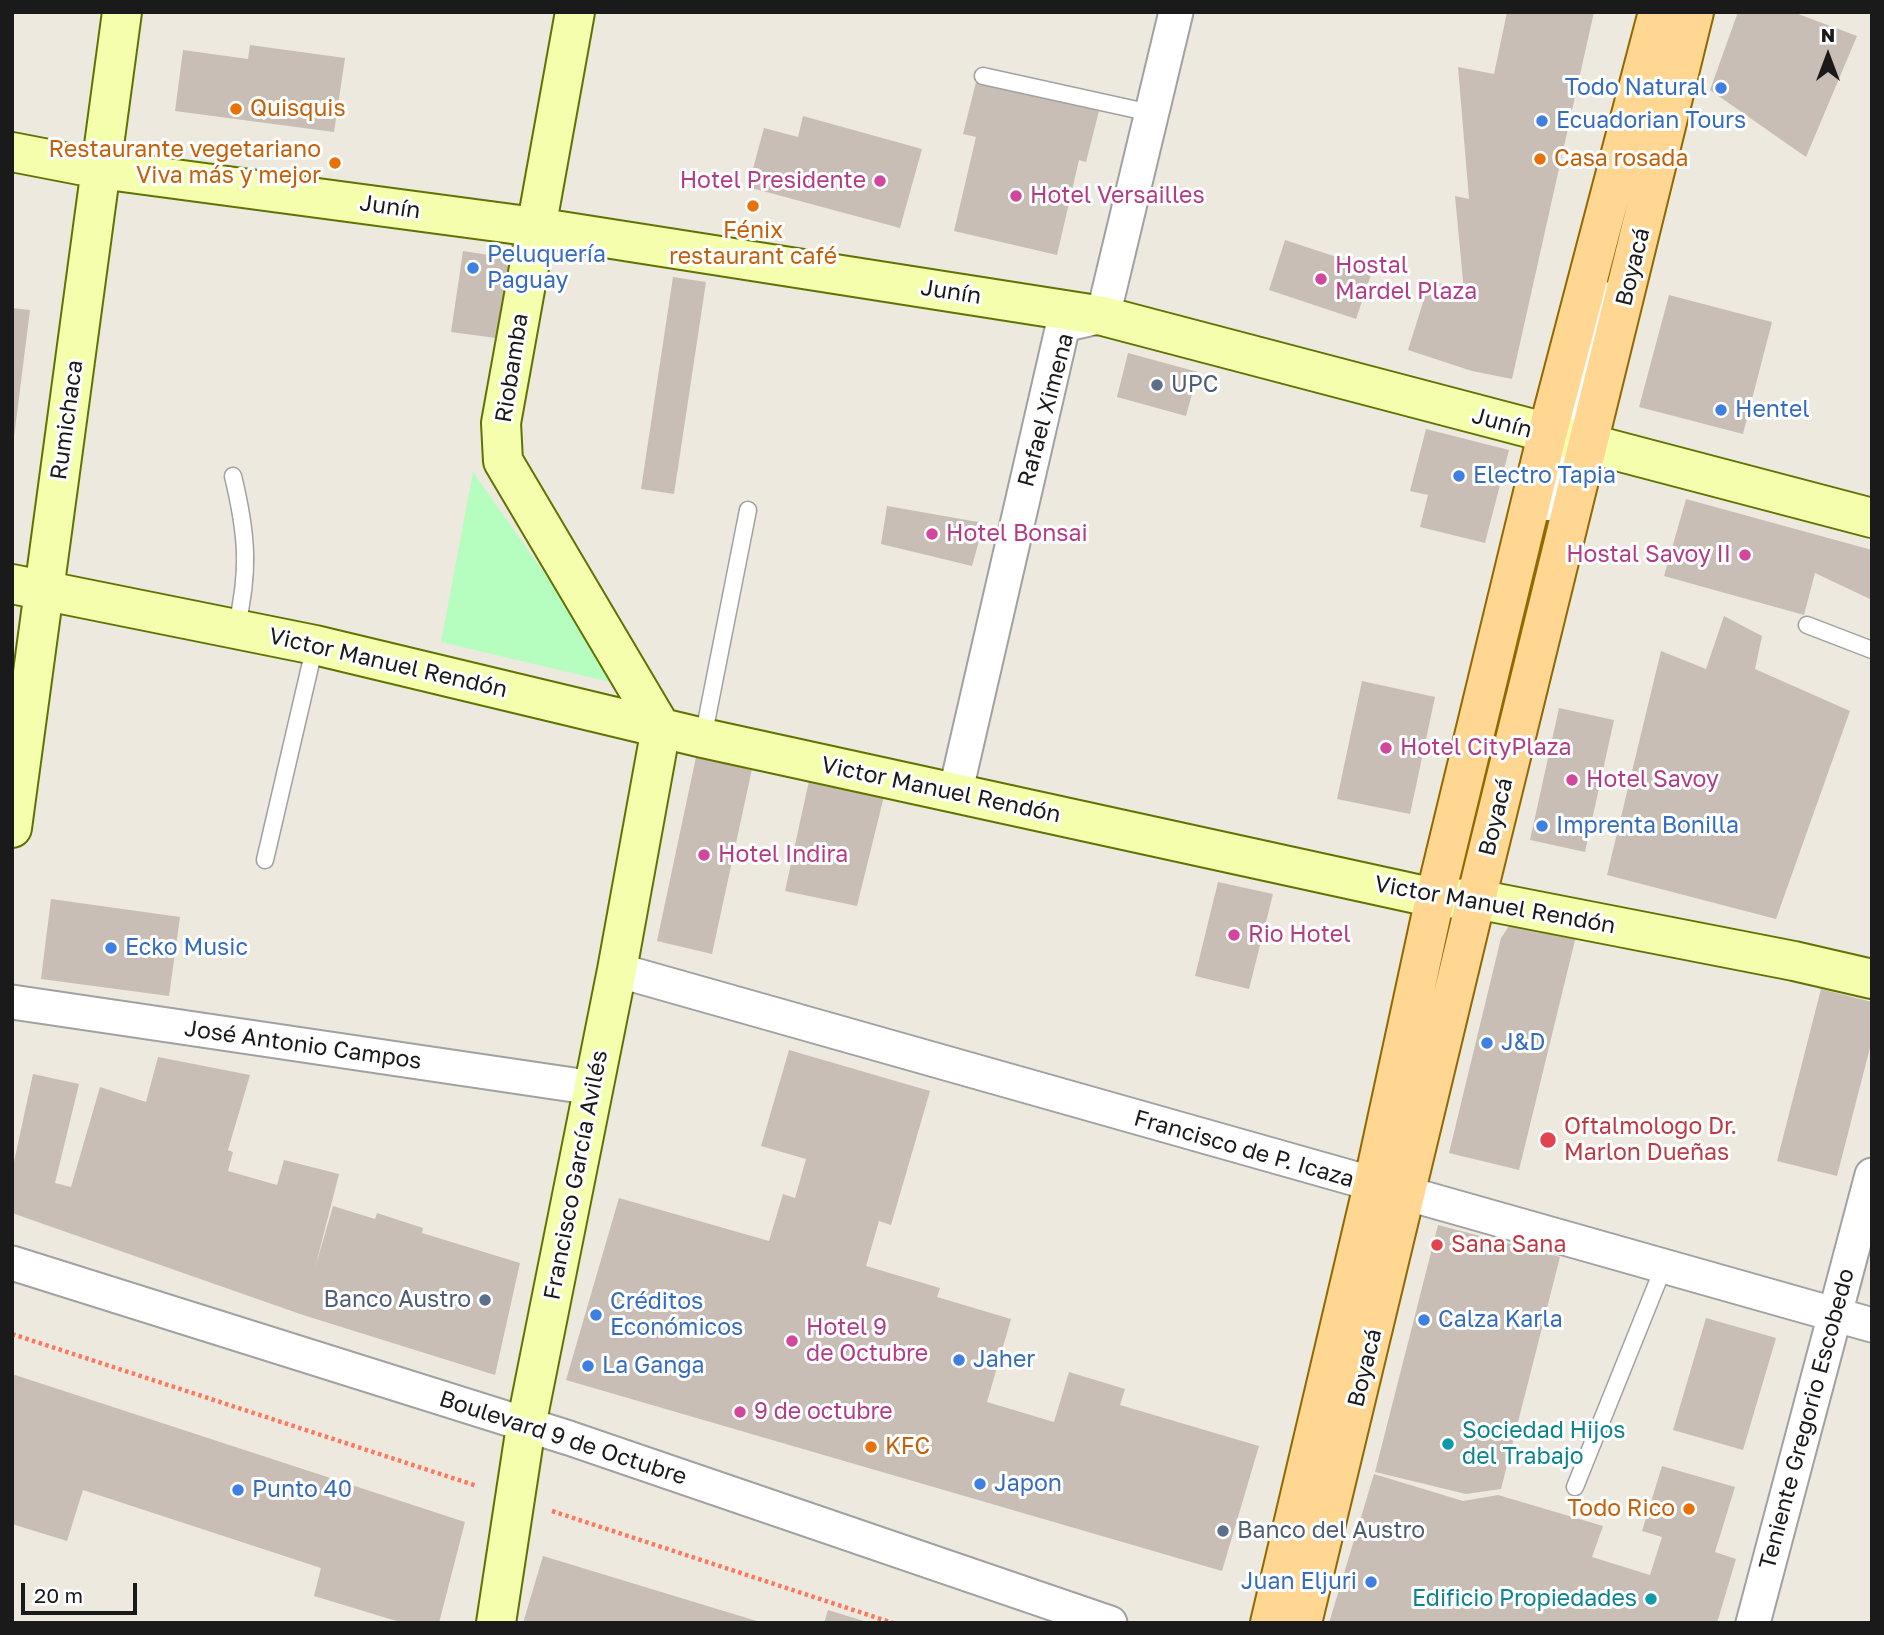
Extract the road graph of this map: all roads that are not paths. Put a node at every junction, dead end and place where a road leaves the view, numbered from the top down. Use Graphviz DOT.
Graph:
graph roads {
  1 [pos="122,12"];
  2 [pos="575,12"];
  3 [pos="1176,12"];
  4 [pos="1658,12"];
  5 [pos="1674,12"];
  6 [pos="1694,12"];
  7 [pos="983,76"];
  8 [pos="1651,106"];
  9 [pos="1151,113"];
  10 [pos="12,152"];
  11 [pos="100,169"];
  12 [pos="535,227"];
  13 [pos="1607,279"];
  14 [pos="1103,316"];
  15 [pos="1568,440"];
  16 [pos="233,476"];
  17 [pos="748,510"];
  18 [pos="1872,518"];
  19 [pos="1542,532"];
  20 [pos="28,587"];
  21 [pos="1525,598"];
  22 [pos="1807,625"];
  23 [pos="236,629"];
  24 [pos="315,645"];
  25 [pos="1872,650"];
  26 [pos="661,728"];
  27 [pos="703,738"];
  28 [pos="955,794"];
  29 [pos="1477,796"];
  30 [pos="12,828"];
  31 [pos="265,860"];
  32 [pos="1454,900"];
  33 [pos="617,970"];
  34 [pos="1872,979"];
  35 [pos="12,1002"];
  36 [pos="594,1088"];
  37 [pos="1401,1138"];
  38 [pos="1872,1175"];
  39 [pos="1390,1190"];
  40 [pos="12,1263"];
  41 [pos="1664,1266"];
  42 [pos="1835,1315"];
  43 [pos="1872,1325"];
  44 [pos="526,1426"];
  45 [pos="1575,1488"];
  46 [pos="496,1623"];
  47 [pos="1110,1623"];
  48 [pos="1270,1623"];
  49 [pos="1287,1623"];
  50 [pos="1302,1623"];
  51 [pos="1753,1623"];
  1 -- 11 [label="street, Rumichaca"];
  2 -- 12 [label="street, Riobamba"];
  3 -- 9 [label="street, Rafael Ximena"];
  4 -- 15 [label="main road, Boyacá"];
  5 -- 8 [label="lane"];
  6 -- 15 [label="main road, Boyacá"];
  7 -- 9 [label="lane"];
  9 -- 14 [label="street, Rafael Ximena"];
  10 -- 11 [label="street, Junín"];
  11 -- 12 [label="street, Junín"];
  11 -- 20 [label="street, Rumichaca"];
  12 -- 14 [label="street, Junín"];
  12 -- 26 [label="street, Riobamba"];
  13 -- 15 [label="lane, Boyacá"];
  14 -- 15 [label="street, Junín"];
  14 -- 28 [label="street, Rafael Ximena"];
  15 -- 18 [label="street, Junín"];
  15 -- 19 [label="lane, Boyacá"];
  15 -- 32 [label="main road, Boyacá"];
  16 -- 23 [label="lane"];
  17 -- 27 [label="lane"];
  20 -- 23 [label="street, Victor Manuel Rendón"];
  20 -- 30 [label="street, Rumichaca"];
  21 -- 29 [label="lane, Boyacá"];
  22 -- 25 [label="lane"];
  23 -- 24 [label="street, Victor Manuel Rendón"];
  24 -- 26 [label="street, Victor Manuel Rendón"];
  24 -- 31 [label="lane"];
  26 -- 27 [label="street, Victor Manuel Rendón"];
  26 -- 33 [label="street, Francisco García Avilés"];
  27 -- 28 [label="street, Victor Manuel Rendón"];
  28 -- 32 [label="street, Victor Manuel Rendón"];
  32 -- 34 [label="street, Victor Manuel Rendón"];
  32 -- 39 [label="main road, Boyacá"];
  33 -- 36 [label="street, Francisco García Avilés"];
  33 -- 39 [label="street, Francisco de P. Icaza"];
  35 -- 36 [label="street, José Antonio Campos"];
  36 -- 44 [label="street, Francisco García Avilés"];
  37 -- 39 [label="lane, Boyacá"];
  38 -- 42 [label="street, Teniente Gregorio Escobedo"];
  39 -- 41 [label="street, Francisco de P. Icaza"];
  39 -- 48 [label="main road, Boyacá"];
  39 -- 49 [label="lane, Boyacá"];
  39 -- 50 [label="main road, Boyacá"];
  40 -- 44 [label="street, Boulevard 9 de Octubre"];
  41 -- 42 [label="street, Francisco de P. Icaza"];
  41 -- 45 [label="lane"];
  42 -- 43 [label="street, Francisco de P. Icaza"];
  42 -- 51 [label="street, Teniente Gregorio Escobedo"];
  44 -- 46 [label="street, Francisco García Avilés"];
  44 -- 47 [label="street, Boulevard 9 de Octubre"];
}
